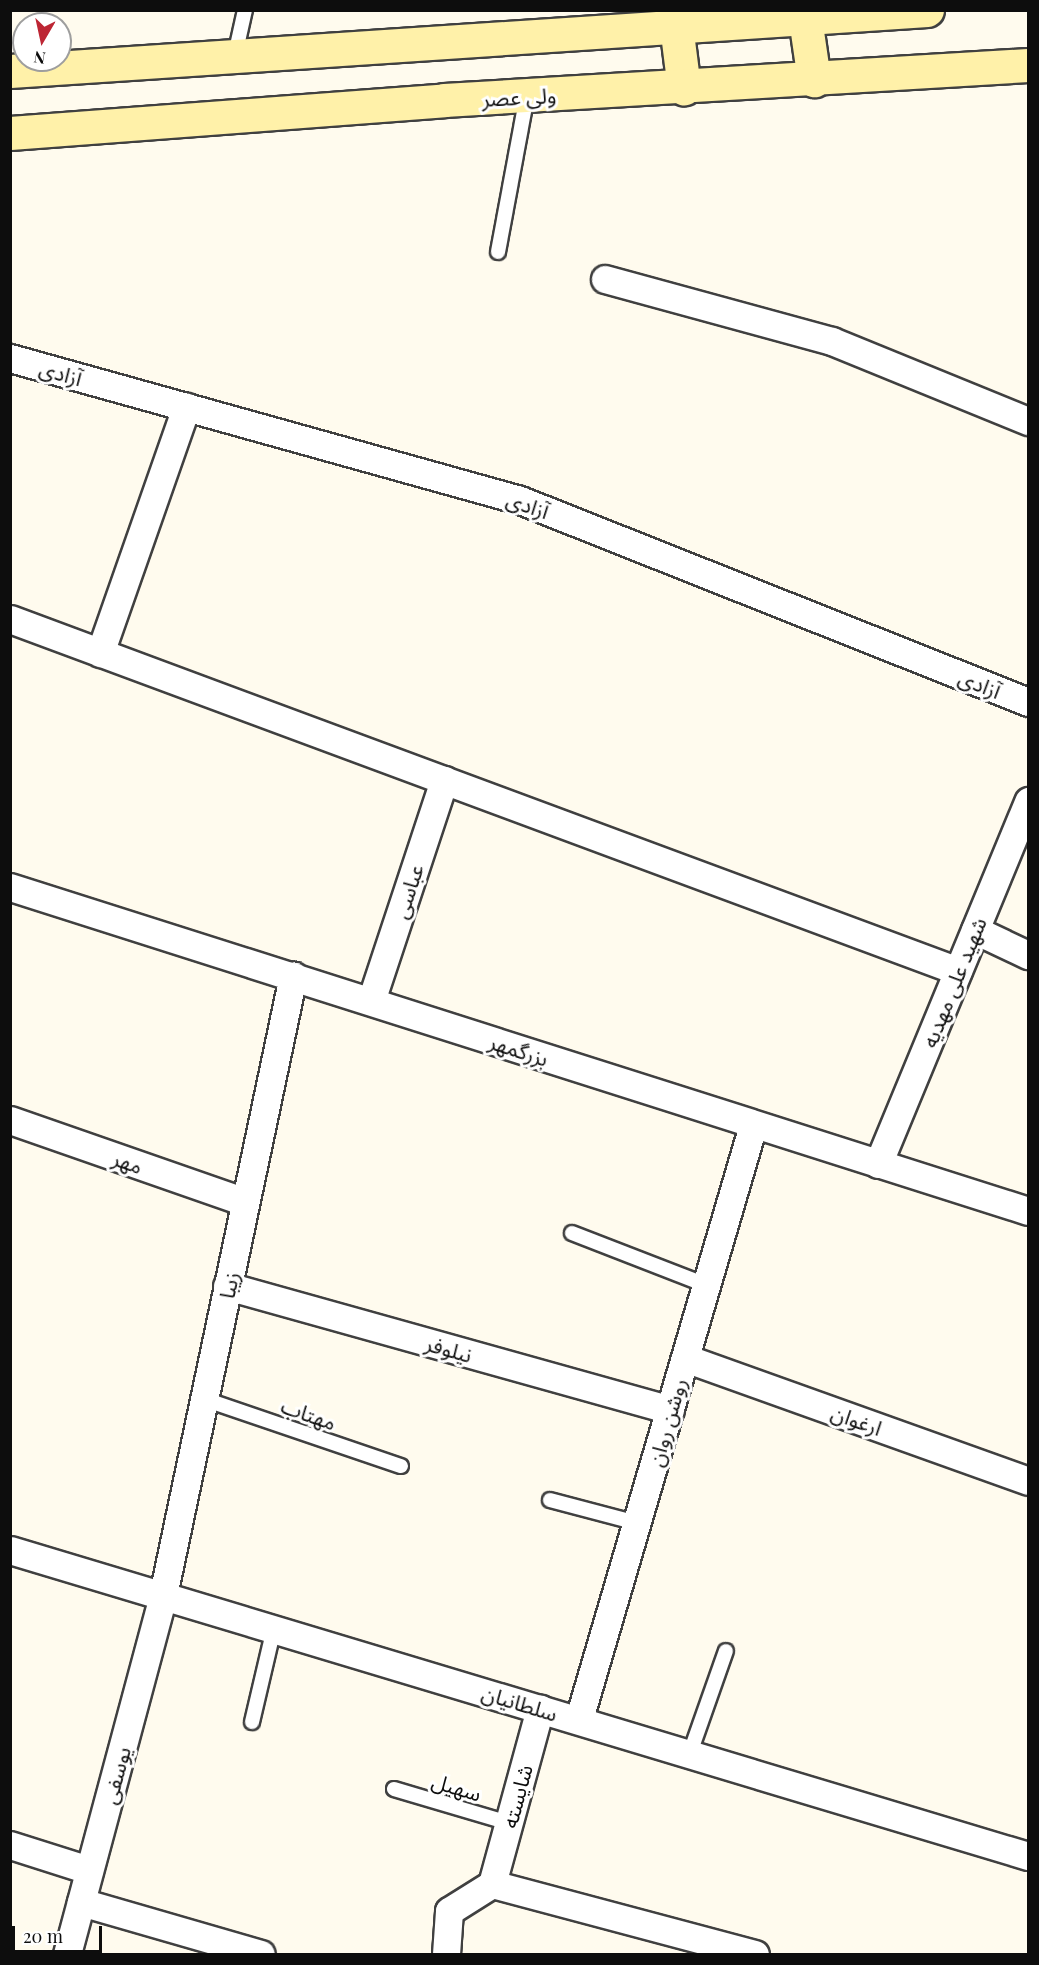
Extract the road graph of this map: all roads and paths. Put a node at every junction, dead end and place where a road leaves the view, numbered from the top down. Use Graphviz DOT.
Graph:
graph roads {
  1 [pos="244,10"];
  2 [pos="927,10"];
  3 [pos="806,18"];
  4 [pos="617,20"];
  5 [pos="676,25"];
  6 [pos="235,56"];
  7 [pos="1029,65"];
  8 [pos="10,71"];
  9 [pos="814,80"];
  10 [pos="684,88"];
  11 [pos="527,95"];
  12 [pos="10,133"];
  13 [pos="498,252"];
  14 [pos="604,279"];
  15 [pos="10,358"];
  16 [pos="186,407"];
  17 [pos="1029,421"];
  18 [pos="10,619"];
  19 [pos="100,653"];
  20 [pos="1029,702"];
  21 [pos="444,780"];
  22 [pos="1029,801"];
  23 [pos="1019,848"];
  24 [pos="10,887"];
  25 [pos="975,930"];
  26 [pos="1029,955"];
  27 [pos="958,971"];
  28 [pos="292,976"];
  29 [pos="371,1001"];
  30 [pos="10,1120"];
  31 [pos="753,1125"];
  32 [pos="878,1164"];
  33 [pos="245,1202"];
  34 [pos="1029,1211"];
  35 [pos="572,1233"];
  36 [pos="706,1284"];
  37 [pos="227,1286"];
  38 [pos="685,1358"];
  39 [pos="204,1399"];
  40 [pos="670,1410"];
  41 [pos="401,1466"];
  42 [pos="1029,1481"];
  43 [pos="550,1500"];
  44 [pos="637,1523"];
  45 [pos="10,1550"];
  46 [pos="163,1595"];
  47 [pos="274,1628"];
  48 [pos="726,1651"];
  49 [pos="540,1708"];
  50 [pos="579,1719"];
  51 [pos="252,1722"];
  52 [pos="690,1753"];
  53 [pos="394,1789"];
  54 [pos="509,1823"];
  55 [pos="10,1845"];
  56 [pos="1029,1856"];
  57 [pos="89,1870"];
  58 [pos="492,1884"];
  59 [pos="81,1902"];
  60 [pos="712,1949"];
  61 [pos="67,1954"];
  62 [pos="261,1954"];
  63 [pos="446,1954"];
  64 [pos="755,1954"];
  1 -- 6 [label="lane"];
  2 -- 3 [label="main road"];
  3 -- 5 [label="main road"];
  3 -- 9 [label="main road"];
  4 -- 5 [label="main road"];
  4 -- 6 [label="main road"];
  5 -- 10 [label="main road"];
  6 -- 8 [label="main road"];
  7 -- 9 [label="main road, ولی عصر"];
  9 -- 10 [label="main road, ولی عصر"];
  10 -- 11 [label="main road, ولی عصر"];
  11 -- 12 [label="main road, ولی عصر"];
  11 -- 13 [label="lane"];
  14 -- 17 [label="street"];
  15 -- 16 [label="street, آزادی"];
  16 -- 19 [label="street"];
  16 -- 20 [label="street, آزادی"];
  18 -- 19 [label="street"];
  19 -- 21 [label="street"];
  21 -- 27 [label="street"];
  21 -- 29 [label="street, عباسی"];
  22 -- 23 [label="street, شهید علی مهدیه"];
  23 -- 25 [label="street, شهید علی مهدیه"];
  24 -- 28 [label="street, بزرگمهر"];
  25 -- 26 [label="street"];
  25 -- 27 [label="street, شهید علی مهدیه"];
  27 -- 32 [label="street, شهید علی مهدیه"];
  28 -- 29 [label="street, بزرگمهر"];
  28 -- 33 [label="street, زیبا"];
  29 -- 31 [label="street, بزرگمهر"];
  30 -- 33 [label="street, مهر"];
  31 -- 32 [label="street, بزرگمهر"];
  31 -- 36 [label="street, روشن روان"];
  32 -- 34 [label="street, بزرگمهر"];
  33 -- 37 [label="street, زیبا"];
  35 -- 36 [label="lane"];
  36 -- 38 [label="street, روشن روان"];
  37 -- 39 [label="street, زیبا"];
  37 -- 40 [label="street, نیلوفر"];
  38 -- 40 [label="street, روشن روان"];
  38 -- 42 [label="street, ارغوان"];
  39 -- 41 [label="lane, مهتاب"];
  39 -- 46 [label="street, زیبا"];
  40 -- 44 [label="street, روشن روان"];
  43 -- 44 [label="lane"];
  44 -- 50 [label="street, روشن روان"];
  45 -- 46 [label="street, سلطانیان"];
  46 -- 47 [label="street, سلطانیان"];
  46 -- 57 [label="street, یوسفی"];
  47 -- 49 [label="street, سلطانیان"];
  47 -- 51 [label="lane"];
  48 -- 52 [label="lane"];
  49 -- 50 [label="street, سلطانیان"];
  49 -- 54 [label="street, شایسته"];
  50 -- 52 [label="street, سلطانیان"];
  52 -- 56 [label="street, سلطانیان"];
  53 -- 54 [label="lane, سهیل"];
  54 -- 58 [label="street, شایسته"];
  55 -- 57 [label="street"];
  57 -- 59 [label="street, یوسفی"];
  58 -- 60 [label="street"];
  58 -- 63 [label="street"];
  59 -- 61 [label="street, یوسفی"];
  59 -- 62 [label="street"];
  60 -- 64 [label="street"];
}
